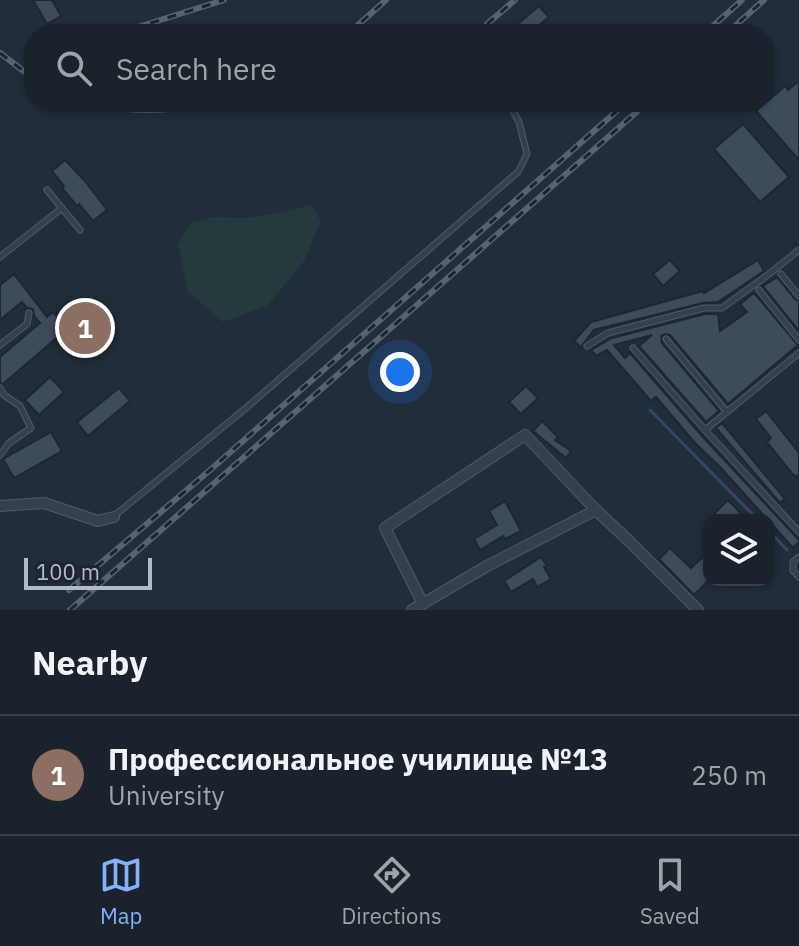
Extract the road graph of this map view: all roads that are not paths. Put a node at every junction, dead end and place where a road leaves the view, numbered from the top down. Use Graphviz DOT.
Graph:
graph roads {
  1 [pos="514,112"];
  2 [pos="47,190"];
  3 [pos="62,208"];
  4 [pos="80,230"];
  5 [pos="799,250"];
  6 [pos="0,257"];
  7 [pos="781,274"];
  8 [pos="759,290"];
  9 [pos="799,296"];
  10 [pos="29,313"];
  11 [pos="666,339"];
  12 [pos="799,340"];
  13 [pos="0,345"];
  14 [pos="587,346"];
  15 [pos="633,348"];
  16 [pos="799,353"];
  17 [pos="0,388"];
  18 [pos="727,413"];
  19 [pos="705,430"];
  20 [pos="0,455"];
  21 [pos="0,506"];
  22 [pos="596,510"];
  23 [pos="114,517"];
  24 [pos="799,532"];
  25 [pos="799,557"];
  26 [pos="799,577"];
  27 [pos="423,604"];
  28 [pos="413,610"];
  29 [pos="698,610"];
  1 -- 23 [label="lane"];
  2 -- 3 [label="lane"];
  3 -- 4 [label="lane"];
  3 -- 6 [label="lane"];
  5 -- 14 [label="lane"];
  7 -- 9 [label="lane"];
  8 -- 12 [label="lane"];
  10 -- 13 [label="lane"];
  11 -- 18 [label="lane"];
  15 -- 19 [label="lane"];
  16 -- 18 [label="lane"];
  17 -- 20 [label="lane"];
  18 -- 19 [label="lane"];
  19 -- 24 [label="lane"];
  21 -- 23 [label="street"];
  22 -- 27 [label="street"];
  22 -- 27 [label="street"];
  22 -- 29 [label="street"];
  25 -- 26 [label="lane"];
  27 -- 28 [label="street"];
}
